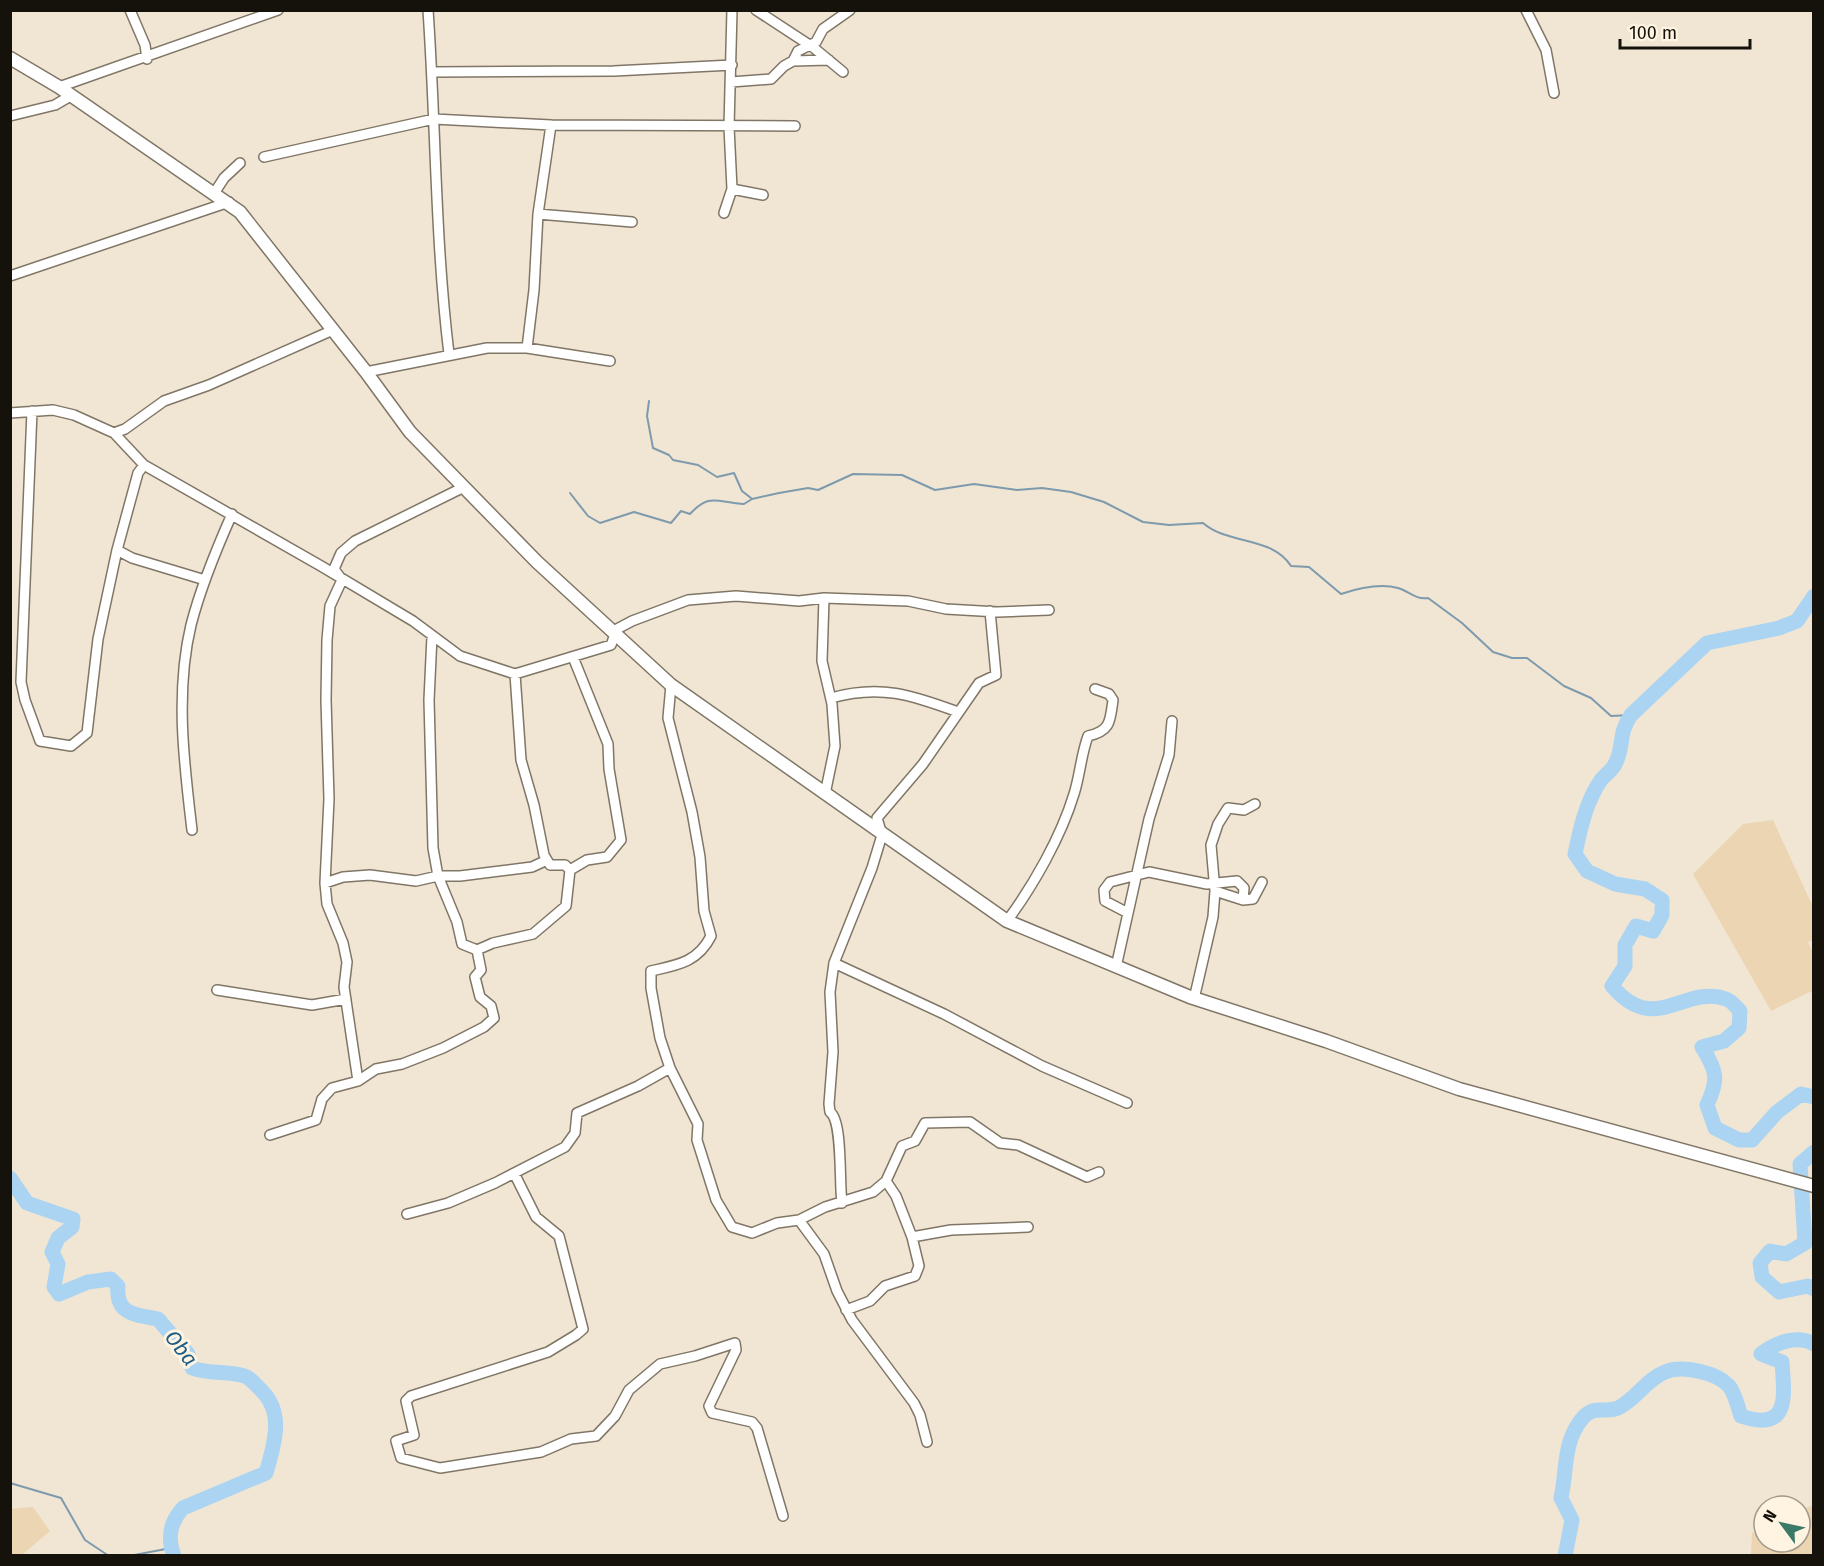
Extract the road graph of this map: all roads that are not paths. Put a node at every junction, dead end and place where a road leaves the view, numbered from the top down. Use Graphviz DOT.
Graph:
graph roads {
  1 [pos="130,10"];
  2 [pos="278,10"];
  3 [pos="428,10"];
  4 [pos="732,10"];
  5 [pos="756,10"];
  6 [pos="1526,10"];
  7 [pos="850,11"];
  8 [pos="809,45"];
  9 [pos="10,58"];
  10 [pos="147,58"];
  11 [pos="829,60"];
  12 [pos="793,61"];
  13 [pos="732,65"];
  14 [pos="433,72"];
  15 [pos="843,72"];
  16 [pos="731,82"];
  17 [pos="59,87"];
  18 [pos="1554,93"];
  19 [pos="72,95"];
  20 [pos="10,116"];
  21 [pos="434,119"];
  22 [pos="552,125"];
  23 [pos="795,126"];
  24 [pos="729,127"];
  25 [pos="264,157"];
  26 [pos="240,163"];
  27 [pos="732,189"];
  28 [pos="215,192"];
  29 [pos="763,195"];
  30 [pos="229,202"];
  31 [pos="724,213"];
  32 [pos="538,214"];
  33 [pos="632,222"];
  34 [pos="10,276"];
  35 [pos="333,330"];
  36 [pos="527,348"];
  37 [pos="449,354"];
  38 [pos="610,361"];
  39 [pos="366,372"];
  40 [pos="32,411"];
  41 [pos="10,413"];
  42 [pos="114,433"];
  43 [pos="144,465"];
  44 [pos="462,488"];
  45 [pos="232,514"];
  46 [pos="117,550"];
  47 [pos="205,580"];
  48 [pos="342,580"];
  49 [pos="824,598"];
  50 [pos="1049,610"];
  51 [pos="990,612"];
  52 [pos="616,635"];
  53 [pos="432,636"];
  54 [pos="573,657"];
  55 [pos="515,674"];
  56 [pos="671,685"];
  57 [pos="1095,689"];
  58 [pos="831,698"];
  59 [pos="958,712"];
  60 [pos="1172,721"];
  61 [pos="825,794"];
  62 [pos="1255,804"];
  63 [pos="192,830"];
  64 [pos="882,835"];
  65 [pos="547,860"];
  66 [pos="570,870"];
  67 [pos="438,876"];
  68 [pos="1137,876"];
  69 [pos="1262,882"];
  70 [pos="325,883"];
  71 [pos="1214,887"];
  72 [pos="1244,900"];
  73 [pos="1128,913"];
  74 [pos="1007,921"];
  75 [pos="477,950"];
  76 [pos="834,963"];
  77 [pos="1116,967"];
  78 [pos="217,990"];
  79 [pos="346,999"];
  80 [pos="1194,999"];
  81 [pos="670,1068"];
  82 [pos="358,1081"];
  83 [pos="1127,1103"];
  84 [pos="270,1135"];
  85 [pos="1099,1172"];
  86 [pos="514,1173"];
  87 [pos="886,1181"];
  88 [pos="1814,1186"];
  89 [pos="842,1203"];
  90 [pos="407,1214"];
  91 [pos="799,1220"];
  92 [pos="1029,1227"];
  93 [pos="912,1237"];
  94 [pos="846,1310"];
  95 [pos="927,1442"];
  96 [pos="783,1516"];
  1 -- 10 [label="street"];
  2 -- 10 [label="street"];
  3 -- 14 [label="street"];
  4 -- 13 [label="street"];
  5 -- 8 [label="street"];
  6 -- 18 [label="street"];
  7 -- 8 [label="street"];
  8 -- 11 [label="street"];
  8 -- 12 [label="street"];
  9 -- 17 [label="street"];
  10 -- 17 [label="street"];
  11 -- 12 [label="street"];
  11 -- 15 [label="street"];
  12 -- 16 [label="street"];
  13 -- 14 [label="street"];
  13 -- 16 [label="street"];
  14 -- 21 [label="street"];
  16 -- 24 [label="street"];
  17 -- 19 [label="street"];
  19 -- 20 [label="street"];
  19 -- 28 [label="street"];
  21 -- 22 [label="street"];
  21 -- 25 [label="street"];
  21 -- 37 [label="street"];
  22 -- 24 [label="street"];
  22 -- 32 [label="street"];
  23 -- 24 [label="street"];
  24 -- 27 [label="street"];
  26 -- 28 [label="street"];
  27 -- 29 [label="street"];
  27 -- 31 [label="street"];
  28 -- 30 [label="street"];
  30 -- 34 [label="street"];
  30 -- 35 [label="street"];
  32 -- 33 [label="street"];
  32 -- 36 [label="street"];
  35 -- 39 [label="street"];
  35 -- 42 [label="street"];
  36 -- 37 [label="street"];
  36 -- 38 [label="street"];
  37 -- 39 [label="street"];
  39 -- 44 [label="street"];
  40 -- 41 [label="street"];
  40 -- 42 [label="street"];
  40 -- 46 [label="street"];
  42 -- 43 [label="street"];
  43 -- 45 [label="street"];
  43 -- 46 [label="street"];
  44 -- 48 [label="street"];
  44 -- 52 [label="street"];
  45 -- 47 [label="street"];
  45 -- 48 [label="street"];
  46 -- 47 [label="street"];
  47 -- 63 [label="street"];
  48 -- 53 [label="street"];
  48 -- 70 [label="street"];
  49 -- 51 [label="street"];
  49 -- 52 [label="street"];
  49 -- 58 [label="street"];
  50 -- 51 [label="street"];
  51 -- 59 [label="street"];
  52 -- 54 [label="street"];
  52 -- 56 [label="street"];
  53 -- 55 [label="street"];
  53 -- 67 [label="street"];
  54 -- 55 [label="street"];
  54 -- 66 [label="street"];
  55 -- 65 [label="street"];
  56 -- 61 [label="street"];
  56 -- 81 [label="street"];
  57 -- 74 [label="street"];
  58 -- 59 [label="street"];
  58 -- 61 [label="street"];
  59 -- 64 [label="street"];
  60 -- 68 [label="street"];
  61 -- 64 [label="street"];
  62 -- 71 [label="street"];
  64 -- 74 [label="street"];
  64 -- 76 [label="street"];
  65 -- 66 [label="street"];
  65 -- 67 [label="street"];
  66 -- 75 [label="street"];
  67 -- 70 [label="street"];
  67 -- 75 [label="street"];
  68 -- 71 [label="street"];
  68 -- 73 [label="street"];
  68 -- 73 [label="street"];
  69 -- 72 [label="street"];
  70 -- 79 [label="street"];
  71 -- 72 [label="street"];
  71 -- 72 [label="street"];
  71 -- 80 [label="street"];
  73 -- 77 [label="street"];
  74 -- 77 [label="street"];
  75 -- 82 [label="street"];
  76 -- 83 [label="street"];
  76 -- 89 [label="street"];
  77 -- 80 [label="street"];
  78 -- 79 [label="street"];
  79 -- 82 [label="street"];
  80 -- 88 [label="street"];
  81 -- 86 [label="street"];
  81 -- 91 [label="street"];
  82 -- 84 [label="street"];
  85 -- 87 [label="street"];
  86 -- 90 [label="street"];
  86 -- 96 [label="street"];
  87 -- 89 [label="street"];
  87 -- 93 [label="street"];
  89 -- 91 [label="street"];
  91 -- 94 [label="street"];
  92 -- 93 [label="street"];
  93 -- 94 [label="street"];
  94 -- 95 [label="street"];
}
